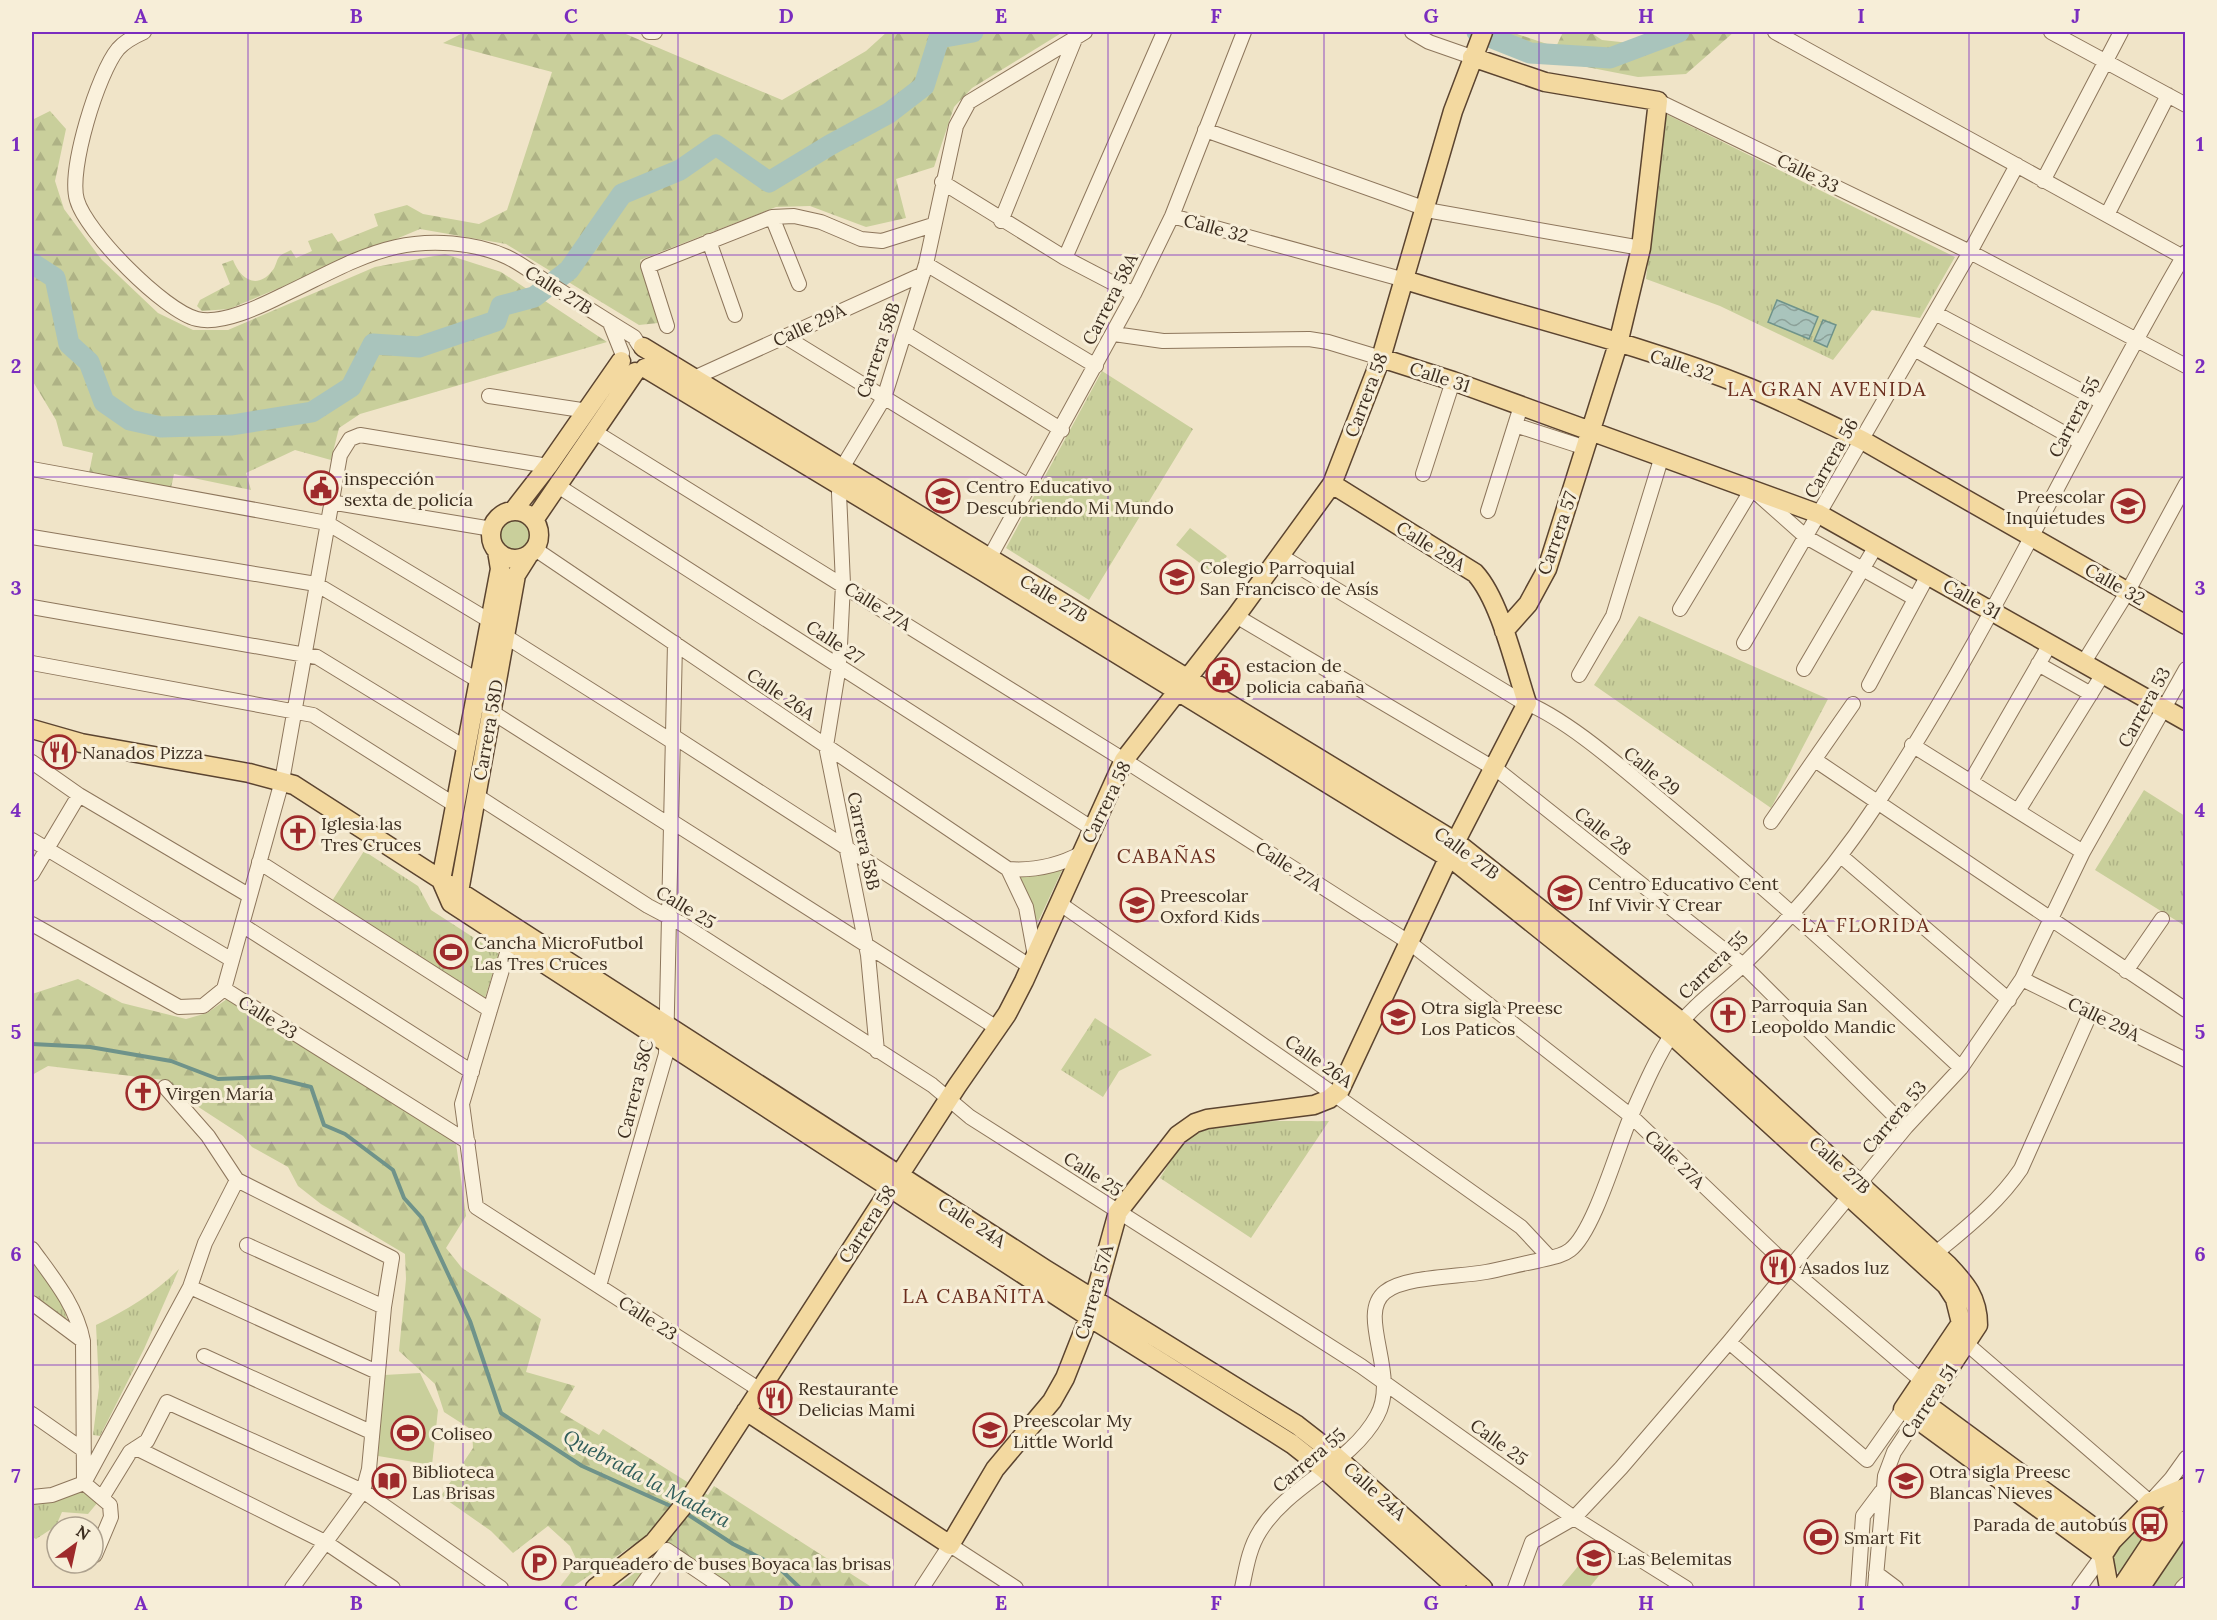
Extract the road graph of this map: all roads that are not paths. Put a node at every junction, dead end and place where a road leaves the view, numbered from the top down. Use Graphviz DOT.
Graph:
graph roads {
  1 [pos="144,32"];
  2 [pos="649,32"];
  3 [pos="655,32"];
  4 [pos="1164,32"];
  5 [pos="1244,32"];
  6 [pos="1412,32"];
  7 [pos="1776,32"];
  8 [pos="2051,32"];
  9 [pos="2121,32"];
  10 [pos="1080,35"];
  11 [pos="1481,35"];
  12 [pos="1472,57"];
  13 [pos="2105,61"];
  14 [pos="2168,95"];
  15 [pos="1658,101"];
  16 [pos="2186,105"];
  17 [pos="1205,130"];
  18 [pos="2017,165"];
  19 [pos="2043,181"];
  20 [pos="942,182"];
  21 [pos="1426,209"];
  22 [pos="2107,215"];
  23 [pos="1172,216"];
  24 [pos="772,217"];
  25 [pos="1001,220"];
  26 [pos="933,225"];
  27 [pos="709,241"];
  28 [pos="1641,248"];
  29 [pos="1970,252"];
  30 [pos="2184,254"];
  31 [pos="1065,258"];
  32 [pos="924,269"];
  33 [pos="1405,280"];
  34 [pos="799,284"];
  35 [pos="1134,294"];
  36 [pos="1935,313"];
  37 [pos="735,315"];
  38 [pos="610,323"];
  39 [pos="667,326"];
  40 [pos="904,333"];
  41 [pos="1114,334"];
  42 [pos="784,336"];
  43 [pos="2134,339"];
  44 [pos="1618,344"];
  45 [pos="641,346"];
  46 [pos="1914,349"];
  47 [pos="1381,358"];
  48 [pos="631,364"];
  49 [pos="1096,366"];
  50 [pos="2186,366"];
  51 [pos="696,377"];
  52 [pos="1453,381"];
  53 [pos="489,396"];
  54 [pos="884,398"];
  55 [pos="2102,402"];
  56 [pos="1521,406"];
  57 [pos="588,411"];
  58 [pos="1515,425"];
  59 [pos="1062,430"];
  60 [pos="595,432"];
  61 [pos="1589,440"];
  62 [pos="1862,440"];
  63 [pos="2080,442"];
  64 [pos="1662,456"];
  65 [pos="548,466"];
  66 [pos="32,469"];
  67 [pos="1423,474"];
  68 [pos="842,477"];
  69 [pos="1332,484"];
  70 [pos="2186,484"];
  71 [pos="558,486"];
  72 [pos="1030,487"];
  73 [pos="1752,489"];
  74 [pos="330,502"];
  75 [pos="513,511"];
  76 [pos="1488,511"];
  77 [pos="1819,514"];
  78 [pos="534,520"];
  79 [pos="327,522"];
  80 [pos="492,529"];
  81 [pos="32,537"];
  82 [pos="1806,537"];
  83 [pos="2031,537"];
  84 [pos="1876,546"];
  85 [pos="497,551"];
  86 [pos="531,552"];
  87 [pos="1281,556"];
  88 [pos="985,565"];
  89 [pos="1863,570"];
  90 [pos="1928,575"];
  91 [pos="316,584"];
  92 [pos="843,584"];
  93 [pos="2128,591"];
  94 [pos="1914,598"];
  95 [pos="32,608"];
  96 [pos="1680,609"];
  97 [pos="1993,611"];
  98 [pos="1236,616"];
  99 [pos="490,621"];
  100 [pos="2186,625"];
  101 [pos="1504,630"];
  102 [pos="505,636"];
  103 [pos="675,643"];
  104 [pos="1744,643"];
  105 [pos="2050,644"];
  106 [pos="303,656"];
  107 [pos="2084,662"];
  108 [pos="32,663"];
  109 [pos="2038,664"];
  110 [pos="839,666"];
  111 [pos="1804,669"];
  112 [pos="2186,669"];
  113 [pos="2103,674"];
  114 [pos="1579,675"];
  115 [pos="479,681"];
  116 [pos="1183,684"];
  117 [pos="1869,684"];
  118 [pos="2091,694"];
  119 [pos="1527,703"];
  120 [pos="1854,704"];
  121 [pos="2163,708"];
  122 [pos="296,711"];
  123 [pos="492,712"];
  124 [pos="2186,721"];
  125 [pos="32,729"];
  126 [pos="673,739"];
  127 [pos="32,740"];
  128 [pos="81,743"];
  129 [pos="1912,745"];
  130 [pos="826,746"];
  131 [pos="466,748"];
  132 [pos="1124,760"];
  133 [pos="1815,760"];
  134 [pos="32,762"];
  135 [pos="1494,768"];
  136 [pos="282,781"];
  137 [pos="1971,781"];
  138 [pos="80,795"];
  139 [pos="477,796"];
  140 [pos="1878,802"];
  141 [pos="455,805"];
  142 [pos="2018,811"];
  143 [pos="1771,822"];
  144 [pos="671,824"];
  145 [pos="1093,829"];
  146 [pos="32,840"];
  147 [pos="46,849"];
  148 [pos="847,849"];
  149 [pos="1452,850"];
  150 [pos="2083,852"];
  151 [pos="1082,853"];
  152 [pos="1841,856"];
  153 [pos="259,862"];
  154 [pos="1008,869"];
  155 [pos="32,874"];
  156 [pos="441,880"];
  157 [pos="250,897"];
  158 [pos="458,900"];
  159 [pos="1059,903"];
  160 [pos="1792,911"];
  161 [pos="669,917"];
  162 [pos="2162,919"];
  163 [pos="2049,920"];
  164 [pos="32,924"];
  165 [pos="242,925"];
  166 [pos="510,943"];
  167 [pos="1410,943"];
  168 [pos="866,945"];
  169 [pos="232,960"];
  170 [pos="1033,962"];
  171 [pos="1743,965"];
  172 [pos="2126,971"];
  173 [pos="2022,979"];
  174 [pos="224,989"];
  175 [pos="2009,1000"];
  176 [pos="490,1010"];
  177 [pos="2186,1010"];
  178 [pos="2091,1012"];
  179 [pos="667,1025"];
  180 [pos="1676,1028"];
  181 [pos="997,1029"];
  182 [pos="667,1044"];
  183 [pos="877,1051"];
  184 [pos="2186,1060"];
  185 [pos="1961,1068"];
  186 [pos="472,1072"];
  187 [pos="165,1087"];
  188 [pos="1335,1095"];
  189 [pos="948,1099"];
  190 [pos="1631,1116"];
  191 [pos="1906,1127"];
  192 [pos="468,1142"];
  193 [pos="237,1180"];
  194 [pos="895,1182"];
  195 [pos="1856,1191"];
  196 [pos="1118,1212"];
  197 [pos="247,1245"];
  198 [pos="32,1250"];
  199 [pos="1936,1253"];
  200 [pos="1550,1257"];
  201 [pos="1791,1269"];
  202 [pos="599,1286"];
  203 [pos="190,1287"];
  204 [pos="1095,1299"];
  205 [pos="32,1304"];
  206 [pos="384,1307"];
  207 [pos="1089,1317"];
  208 [pos="1961,1340"];
  209 [pos="83,1341"];
  210 [pos="1730,1342"];
  211 [pos="204,1356"];
  212 [pos="377,1372"];
  213 [pos="1386,1383"];
  214 [pos="760,1390"];
  215 [pos="1916,1402"];
  216 [pos="746,1412"];
  217 [pos="32,1414"];
  218 [pos="371,1432"];
  219 [pos="82,1449"];
  220 [pos="136,1449"];
  221 [pos="2186,1458"];
  222 [pos="1332,1465"];
  223 [pos="84,1483"];
  224 [pos="2186,1488"];
  225 [pos="363,1491"];
  226 [pos="1881,1492"];
  227 [pos="32,1497"];
  228 [pos="107,1500"];
  229 [pos="2150,1502"];
  230 [pos="1574,1518"];
  231 [pos="2186,1520"];
  232 [pos="105,1531"];
  233 [pos="325,1542"];
  234 [pos="950,1545"];
  235 [pos="2108,1548"];
  236 [pos="1876,1573"];
  237 [pos="2186,1584"];
  238 [pos="292,1588"];
  239 [pos="393,1588"];
  240 [pos="501,1588"];
  241 [pos="595,1588"];
  242 [pos="640,1588"];
  243 [pos="723,1588"];
  244 [pos="922,1588"];
  245 [pos="1016,1588"];
  246 [pos="1242,1588"];
  247 [pos="1457,1588"];
  248 [pos="1483,1588"];
  249 [pos="1515,1588"];
  250 [pos="1686,1588"];
  251 [pos="1858,1588"];
  252 [pos="1875,1588"];
  253 [pos="1896,1588"];
  254 [pos="2079,1588"];
  255 [pos="2109,1588"];
  256 [pos="2121,1588"];
  257 [pos="2140,1588"];
  258 [pos="2182,1588"];
  1 -- 38 [label="street, Calle 27B"];
  2 -- 3 [label="street"];
  4 -- 31 [label="street"];
  5 -- 17 [label="street, Carrera 58A"];
  6 -- 12 [label="street, Calle 33"];
  7 -- 18 [label="street"];
  8 -- 13 [label="street"];
  9 -- 13 [label="street"];
  10 -- 20 [label="street, Carrera 58B"];
  10 -- 25 [label="street, Carrera 58B"];
  11 -- 12 [label="main road, Carrera 58"];
  12 -- 15 [label="main road, Calle 33"];
  12 -- 21 [label="main road, Carrera 58"];
  13 -- 14 [label="street"];
  13 -- 19 [label="street"];
  14 -- 16 [label="street"];
  14 -- 22 [label="street"];
  15 -- 28 [label="main road, Carrera 57"];
  15 -- 29 [label="street, Calle 33"];
  17 -- 21 [label="street"];
  17 -- 23 [label="street, Carrera 58A"];
  18 -- 19 [label="street"];
  18 -- 29 [label="street, Carrera 56"];
  19 -- 22 [label="street"];
  20 -- 25 [label="street"];
  20 -- 26 [label="street, Carrera 58B"];
  21 -- 28 [label="street"];
  21 -- 33 [label="main road, Carrera 58"];
  22 -- 30 [label="street"];
  23 -- 33 [label="street, Calle 32"];
  23 -- 35 [label="street, Carrera 58A"];
  24 -- 26 [label="street"];
  24 -- 27 [label="street"];
  24 -- 34 [label="street"];
  25 -- 31 [label="street"];
  26 -- 32 [label="street, Carrera 58B"];
  27 -- 37 [label="street"];
  27 -- 39 [label="street"];
  28 -- 44 [label="main road, Carrera 57"];
  29 -- 36 [label="street, Carrera 56"];
  29 -- 43 [label="street, Calle 33"];
  30 -- 43 [label="street, Carrera 55"];
  31 -- 35 [label="street"];
  32 -- 40 [label="street, Carrera 58B"];
  32 -- 42 [label="street, Calle 29A"];
  32 -- 49 [label="street"];
  33 -- 44 [label="main road, Calle 32"];
  33 -- 47 [label="main road, Carrera 58"];
  35 -- 41 [label="street, Carrera 58A"];
  36 -- 46 [label="street, Carrera 56"];
  36 -- 55 [label="street"];
  38 -- 45 [label="street, Calle 27B"];
  38 -- 48 [label="street, Calle 27B"];
  40 -- 54 [label="street, Carrera 58B"];
  40 -- 59 [label="street"];
  41 -- 47 [label="street, Calle 31"];
  41 -- 49 [label="street, Carrera 58A"];
  42 -- 51 [label="street, Calle 29A"];
  42 -- 54 [label="street"];
  43 -- 50 [label="street, Calle 33"];
  43 -- 55 [label="street, Carrera 55"];
  44 -- 61 [label="main road, Carrera 57"];
  44 -- 62 [label="main road, Calle 32"];
  45 -- 48 [label="main road"];
  45 -- 51 [label="main road, Calle 27B"];
  46 -- 62 [label="street, Carrera 56"];
  46 -- 63 [label="street"];
  47 -- 52 [label="main road, Calle 31"];
  47 -- 69 [label="main road, Carrera 58"];
  48 -- 57 [label="main road"];
  48 -- 60 [label="main road"];
  48 -- 68 [label="main road, Calle 27B"];
  49 -- 59 [label="street, Carrera 58A"];
  51 -- 68 [label="main road, Calle 27B"];
  52 -- 56 [label="main road, Calle 31"];
  52 -- 67 [label="street"];
  53 -- 57 [label="street"];
  54 -- 68 [label="street, Carrera 58B"];
  54 -- 72 [label="street"];
  55 -- 63 [label="street, Carrera 55"];
  56 -- 58 [label="street"];
  56 -- 61 [label="main road, Calle 31"];
  57 -- 65 [label="main road"];
  58 -- 61 [label="street, Calle 31"];
  58 -- 76 [label="street"];
  59 -- 72 [label="street, Carrera 58A"];
  60 -- 71 [label="main road"];
  60 -- 92 [label="street, Calle 27A"];
  61 -- 64 [label="main road, Calle 31"];
  61 -- 101 [label="main road, Carrera 57"];
  62 -- 77 [label="street, Carrera 56"];
  62 -- 83 [label="main road, Calle 32"];
  63 -- 83 [label="street, Carrera 55"];
  64 -- 73 [label="main road, Calle 31"];
  64 -- 114 [label="street"];
  65 -- 74 [label="street"];
  65 -- 75 [label="main road"];
  66 -- 79 [label="street"];
  68 -- 88 [label="main road, Calle 27B"];
  68 -- 92 [label="street, Carrera 58B"];
  69 -- 87 [label="main road, Carrera 58"];
  69 -- 101 [label="main road, Calle 29A"];
  70 -- 93 [label="street"];
  71 -- 78 [label="main road"];
  71 -- 110 [label="street, Calle 27"];
  72 -- 88 [label="street, Carrera 58A"];
  73 -- 77 [label="main road, Calle 31"];
  73 -- 82 [label="street, Calle 31"];
  73 -- 96 [label="street"];
  74 -- 79 [label="street"];
  74 -- 80 [label="street"];
  75 -- 78 [label="main road"];
  75 -- 80 [label="main road"];
  77 -- 82 [label="street, Carrera 56"];
  77 -- 84 [label="main road, Calle 31"];
  78 -- 86 [label="main road"];
  79 -- 91 [label="street"];
  79 -- 99 [label="street"];
  80 -- 85 [label="main road"];
  81 -- 91 [label="street"];
  82 -- 89 [label="street, Calle 31"];
  82 -- 104 [label="street, Carrera 56"];
  83 -- 93 [label="main road, Calle 32"];
  83 -- 97 [label="street, Carrera 55"];
  84 -- 89 [label="street"];
  84 -- 90 [label="main road, Calle 31"];
  85 -- 86 [label="main road"];
  85 -- 99 [label="main road, Carrera 58D"];
  86 -- 102 [label="main road, Carrera 58D"];
  86 -- 103 [label="street, Calle 26A"];
  87 -- 98 [label="main road, Carrera 58"];
  87 -- 119 [label="street, Calle 29"];
  88 -- 116 [label="main road, Calle 27B"];
  89 -- 94 [label="street, Calle 31"];
  89 -- 111 [label="street"];
  90 -- 94 [label="street"];
  90 -- 97 [label="main road, Calle 31"];
  91 -- 106 [label="street"];
  91 -- 115 [label="street"];
  92 -- 110 [label="street, Carrera 58B"];
  92 -- 132 [label="street, Calle 27A"];
  93 -- 100 [label="main road, Calle 32"];
  93 -- 107 [label="street"];
  94 -- 117 [label="street"];
  95 -- 106 [label="street"];
  97 -- 105 [label="main road, Calle 31"];
  97 -- 129 [label="street, Carrera 55"];
  98 -- 116 [label="main road, Carrera 58"];
  98 -- 135 [label="street, Calle 28"];
  99 -- 115 [label="main road, Carrera 58D"];
  101 -- 119 [label="main road"];
  102 -- 123 [label="main road, Carrera 58D"];
  102 -- 126 [label="street"];
  103 -- 126 [label="street, Carrera 58C"];
  103 -- 130 [label="street, Calle 26A"];
  105 -- 107 [label="main road, Calle 31"];
  105 -- 109 [label="street"];
  106 -- 122 [label="street"];
  106 -- 131 [label="street"];
  107 -- 113 [label="main road, Calle 31"];
  108 -- 122 [label="street"];
  109 -- 118 [label="street"];
  109 -- 137 [label="street"];
  110 -- 130 [label="street, Carrera 58B"];
  110 -- 145 [label="street, Calle 27"];
  112 -- 121 [label="street, Carrera 53"];
  113 -- 118 [label="street"];
  113 -- 121 [label="main road, Calle 31"];
  115 -- 131 [label="main road, Carrera 58D"];
  116 -- 132 [label="main road, Carrera 58"];
  116 -- 149 [label="main road, Calle 27B"];
  118 -- 142 [label="street"];
  119 -- 135 [label="main road"];
  119 -- 160 [label="street, Calle 29"];
  120 -- 133 [label="street"];
  121 -- 124 [label="main road, Calle 31"];
  121 -- 150 [label="street, Carrera 53"];
  122 -- 136 [label="street"];
  122 -- 141 [label="street"];
  123 -- 139 [label="main road, Carrera 58D"];
  123 -- 144 [label="street"];
  125 -- 128 [label="main road, Calle 24A"];
  126 -- 144 [label="street, Carrera 58C"];
  126 -- 148 [label="street"];
  127 -- 128 [label="main road, Calle 24A"];
  128 -- 136 [label="main road, Calle 24A"];
  129 -- 137 [label="street"];
  129 -- 140 [label="street, Carrera 55"];
  130 -- 148 [label="street, Carrera 58B"];
  130 -- 154 [label="street, Calle 26A"];
  131 -- 141 [label="main road, Carrera 58D"];
  132 -- 145 [label="main road, Carrera 58"];
  132 -- 167 [label="street, Calle 27A"];
  133 -- 140 [label="street"];
  133 -- 143 [label="street"];
  134 -- 138 [label="street"];
  135 -- 149 [label="main road"];
  135 -- 171 [label="street, Calle 28"];
  136 -- 153 [label="street"];
  136 -- 156 [label="main road, Calle 24A"];
  137 -- 142 [label="street"];
  138 -- 147 [label="street"];
  138 -- 157 [label="street"];
  139 -- 158 [label="main road, Carrera 58D"];
  139 -- 161 [label="street, Calle 25"];
  140 -- 152 [label="street, Carrera 55"];
  140 -- 163 [label="street"];
  141 -- 156 [label="main road, Carrera 58D"];
  142 -- 150 [label="street"];
  144 -- 161 [label="street, Carrera 58C"];
  144 -- 168 [label="street"];
  145 -- 151 [label="main road, Carrera 58"];
  146 -- 147 [label="street"];
  147 -- 155 [label="street"];
  147 -- 169 [label="street"];
  148 -- 168 [label="street, Carrera 58B"];
  148 -- 170 [label="street"];
  149 -- 167 [label="main road"];
  149 -- 180 [label="main road, Calle 27B"];
  150 -- 163 [label="street, Carrera 53"];
  151 -- 154 [label="street"];
  151 -- 159 [label="main road, Carrera 58"];
  152 -- 160 [label="street, Carrera 55"];
  152 -- 175 [label="street"];
  153 -- 157 [label="street"];
  153 -- 176 [label="street"];
  154 -- 170 [label="street"];
  156 -- 158 [label="main road, Calle 24A"];
  157 -- 165 [label="street"];
  158 -- 166 [label="main road, Calle 24A"];
  158 -- 179 [label="main road, Calle 24A"];
  159 -- 170 [label="main road, Carrera 58"];
  159 -- 188 [label="street, Calle 26A"];
  160 -- 171 [label="street, Carrera 55"];
  160 -- 185 [label="street, Calle 29"];
  161 -- 179 [label="street, Carrera 58C"];
  161 -- 183 [label="street, Calle 25"];
  162 -- 172 [label="street"];
  163 -- 172 [label="street"];
  163 -- 173 [label="street, Carrera 53"];
  164 -- 174 [label="street, Calle 23"];
  165 -- 169 [label="street"];
  165 -- 186 [label="street"];
  166 -- 176 [label="street"];
  166 -- 182 [label="main road, Calle 24A"];
  167 -- 188 [label="main road"];
  167 -- 190 [label="street, Calle 27A"];
  168 -- 181 [label="street"];
  168 -- 183 [label="street, Carrera 58B"];
  169 -- 174 [label="street"];
  170 -- 181 [label="main road, Carrera 58"];
  171 -- 180 [label="street, Carrera 55"];
  171 -- 191 [label="street, Calle 28"];
  172 -- 177 [label="street"];
  173 -- 175 [label="street, Carrera 53"];
  173 -- 178 [label="street, Calle 29A"];
  174 -- 192 [label="street, Calle 23"];
  175 -- 185 [label="street, Carrera 53"];
  176 -- 186 [label="street"];
  178 -- 184 [label="street, Calle 29A"];
  178 -- 199 [label="street"];
  179 -- 182 [label="street, Carrera 58C"];
  179 -- 194 [label="main road, Calle 24A"];
  180 -- 190 [label="street, Carrera 55"];
  180 -- 195 [label="main road, Calle 27B"];
  181 -- 189 [label="main road, Carrera 58"];
  182 -- 194 [label="main road, Calle 24A"];
  182 -- 202 [label="street, Carrera 58C"];
  183 -- 189 [label="street, Calle 25"];
  185 -- 191 [label="street, Carrera 53"];
  186 -- 192 [label="street"];
  187 -- 193 [label="street"];
  188 -- 196 [label="main road, Carrera 57A"];
  188 -- 200 [label="street, Calle 26A"];
  189 -- 194 [label="main road, Carrera 58"];
  189 -- 196 [label="street, Calle 25"];
  190 -- 200 [label="street, Carrera 55"];
  190 -- 201 [label="street, Calle 27A"];
  191 -- 195 [label="street, Carrera 53"];
  192 -- 202 [label="street, Calle 23"];
  193 -- 203 [label="street"];
  193 -- 206 [label="street"];
  194 -- 204 [label="main road, Calle 24A"];
  194 -- 207 [label="main road, Calle 24A"];
  194 -- 214 [label="main road, Carrera 58"];
  195 -- 199 [label="main road, Calle 27B"];
  195 -- 201 [label="street, Carrera 53"];
  195 -- 208 [label="main road, Calle 27B"];
  196 -- 204 [label="main road, Carrera 57A"];
  196 -- 213 [label="street, Calle 25"];
  197 -- 206 [label="street"];
  198 -- 209 [label="street"];
  199 -- 208 [label="main road, Calle 27B"];
  200 -- 213 [label="street, Carrera 55"];
  201 -- 210 [label="street, Carrera 53"];
  201 -- 215 [label="street, Calle 27A"];
  202 -- 214 [label="street, Calle 23"];
  203 -- 212 [label="street"];
  203 -- 223 [label="street"];
  204 -- 207 [label="main road, Carrera 57A"];
  204 -- 222 [label="main road, Calle 24A"];
  205 -- 209 [label="street"];
  206 -- 212 [label="street"];
  207 -- 222 [label="main road, Calle 24A"];
  207 -- 234 [label="main road, Carrera 57A"];
  208 -- 215 [label="main road, Carrera 51"];
  208 -- 229 [label="street"];
  209 -- 219 [label="street"];
  210 -- 215 [label="street, Carrera 51"];
  210 -- 230 [label="street, Carrera 53"];
  211 -- 218 [label="street"];
  212 -- 218 [label="street"];
  213 -- 222 [label="street, Carrera 55"];
  213 -- 230 [label="street, Calle 25"];
  214 -- 216 [label="main road, Carrera 58"];
  215 -- 226 [label="street, Carrera 51"];
  215 -- 235 [label="main road, Calle 27A"];
  216 -- 234 [label="main road"];
  216 -- 241 [label="main road, Carrera 58"];
  217 -- 219 [label="street"];
  218 -- 225 [label="street"];
  219 -- 223 [label="street"];
  220 -- 225 [label="street"];
  220 -- 228 [label="street"];
  220 -- 233 [label="street"];
  221 -- 229 [label="street"];
  222 -- 246 [label="street, Carrera 55"];
  222 -- 247 [label="main road, Calle 24A"];
  222 -- 248 [label="main road, Calle 24A"];
  223 -- 227 [label="street"];
  223 -- 228 [label="street"];
  224 -- 229 [label="main road"];
  224 -- 256 [label="main road"];
  225 -- 233 [label="street"];
  225 -- 240 [label="street"];
  226 -- 236 [label="street, Carrera 51"];
  226 -- 251 [label="street, Carrera 51"];
  228 -- 232 [label="street"];
  229 -- 235 [label="main road"];
  230 -- 249 [label="street, Carrera 53"];
  230 -- 250 [label="street, Calle 25"];
  231 -- 257 [label="main road"];
  233 -- 238 [label="street"];
  233 -- 239 [label="street"];
  234 -- 244 [label="street, Carrera 57A"];
  234 -- 245 [label="street"];
  235 -- 254 [label="street"];
  235 -- 255 [label="main road"];
  236 -- 252 [label="street, Carrera 51"];
  236 -- 253 [label="street"];
  237 -- 258 [label="street"];
  242 -- 243 [label="street"];
}
